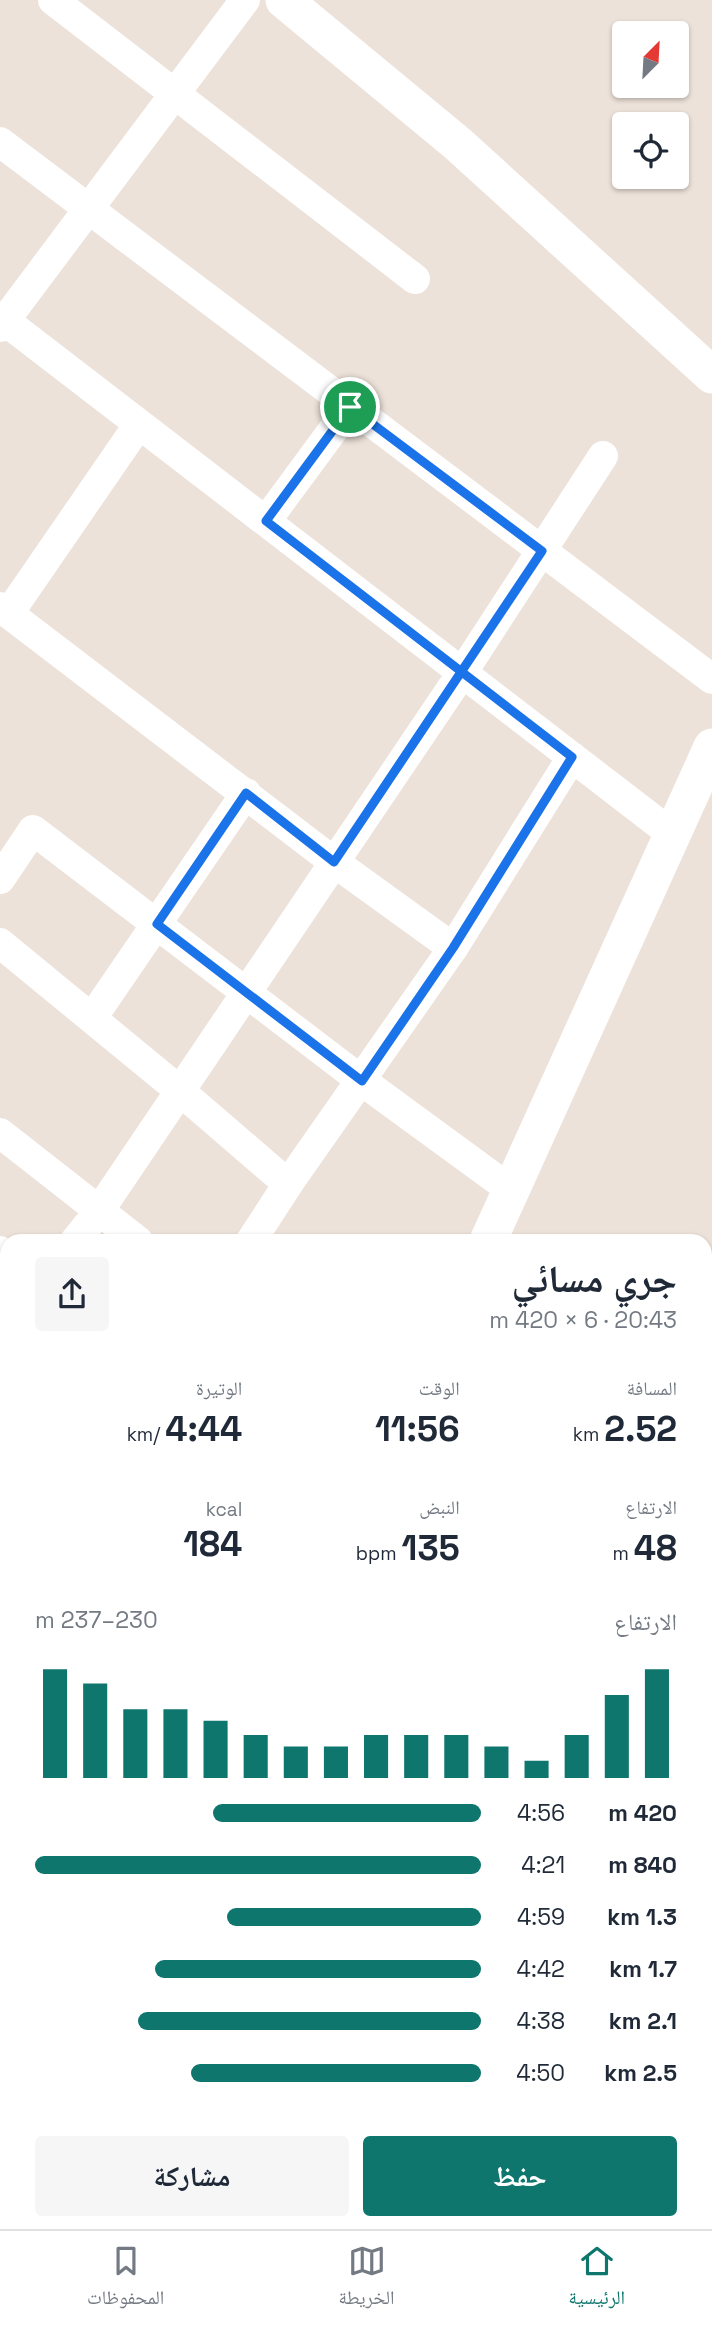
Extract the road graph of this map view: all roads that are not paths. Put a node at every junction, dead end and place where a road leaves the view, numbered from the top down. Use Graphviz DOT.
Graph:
graph roads {
  1 [pos="53,0"];
  2 [pos="245,0"];
  3 [pos="284,0"];
  4 [pos="175,93"];
  5 [pos="0,142"];
  6 [pos="89,209"];
  7 [pos="415,279"];
  8 [pos="2,322"];
  9 [pos="712,375"];
  10 [pos="350,407"];
  11 [pos="139,424"];
  12 [pos="603,456"];
  13 [pos="266,521"];
  14 [pos="542,551"];
  15 [pos="5,610"];
  16 [pos="462,673"];
  17 [pos="712,679"];
  18 [pos="712,747"];
  19 [pos="572,757"];
  20 [pos="246,793"];
  21 [pos="672,834"];
  22 [pos="334,862"];
  23 [pos="0,879"];
  24 [pos="157,924"];
  25 [pos="0,943"];
  26 [pos="453,948"];
  27 [pos="247,992"];
  28 [pos="92,1018"];
  29 [pos="362,1081"];
  30 [pos="180,1091"];
  31 [pos="0,1133"];
  32 [pos="288,1184"];
  33 [pos="511,1190"];
  34 [pos="99,1211"];
  35 [pos="81,1234"];
  36 [pos="129,1234"];
  37 [pos="256,1234"];
  38 [pos="491,1234"];
  1 -- 4 [label="street"];
  2 -- 4 [label="street"];
  3 -- 9 [label="street"];
  4 -- 6 [label="street"];
  4 -- 7 [label="street"];
  5 -- 6 [label="street"];
  6 -- 8 [label="street"];
  6 -- 10 [label="street"];
  8 -- 11 [label="street"];
  10 -- 13 [label="street"];
  10 -- 14 [label="street"];
  11 -- 13 [label="street"];
  11 -- 15 [label="street"];
  12 -- 14 [label="street"];
  13 -- 16 [label="street"];
  14 -- 16 [label="street"];
  14 -- 17 [label="street"];
  15 -- 20 [label="street"];
  16 -- 19 [label="street"];
  16 -- 22 [label="street"];
  18 -- 21 [label="street"];
  19 -- 21 [label="street"];
  19 -- 26 [label="street"];
  20 -- 22 [label="street"];
  20 -- 24 [label="street"];
  21 -- 33 [label="street"];
  22 -- 26 [label="street"];
  22 -- 27 [label="street"];
  23 -- 24 [label="street"];
  24 -- 27 [label="street"];
  24 -- 28 [label="street"];
  25 -- 28 [label="street"];
  26 -- 29 [label="street"];
  27 -- 29 [label="street"];
  27 -- 30 [label="street"];
  28 -- 30 [label="street"];
  29 -- 32 [label="street"];
  29 -- 33 [label="street"];
  30 -- 32 [label="street"];
  30 -- 34 [label="street"];
  31 -- 34 [label="street"];
  32 -- 37 [label="street"];
  33 -- 38 [label="street"];
  34 -- 35 [label="street"];
  34 -- 36 [label="street"];
}
